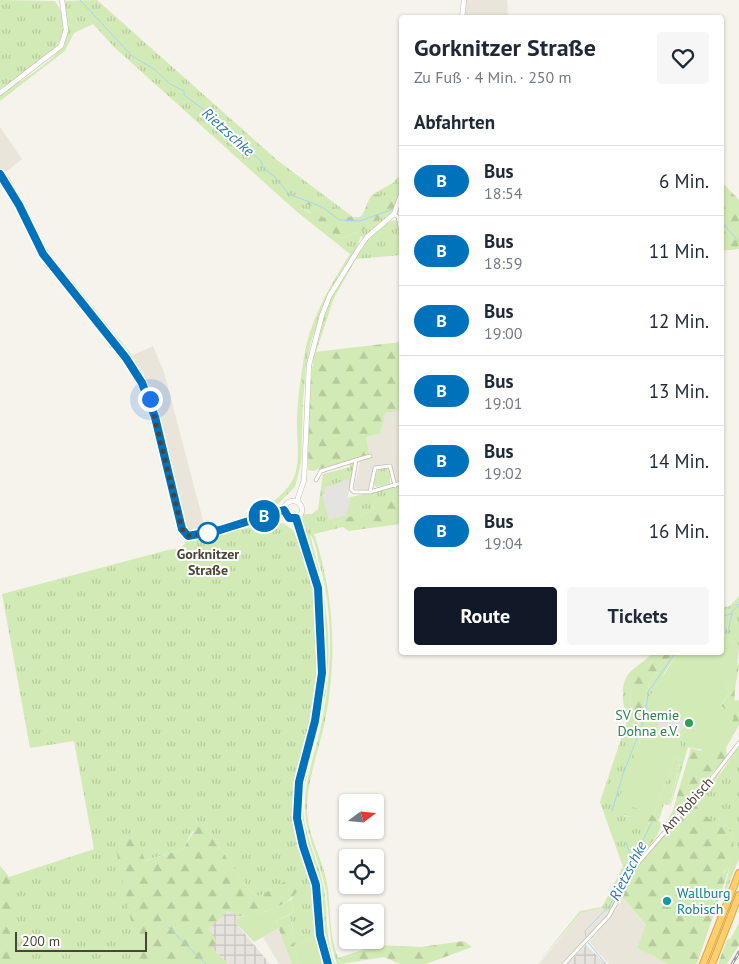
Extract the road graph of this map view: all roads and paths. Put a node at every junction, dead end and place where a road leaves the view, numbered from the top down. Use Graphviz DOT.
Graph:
graph roads {
  1 [pos="62,0"];
  2 [pos="464,0"];
  3 [pos="462,15"];
  4 [pos="0,92"];
  5 [pos="0,174"];
  6 [pos="399,200"];
  7 [pos="394,214"];
  8 [pos="399,221"];
  9 [pos="370,456"];
  10 [pos="356,460"];
  11 [pos="316,480"];
  12 [pos="399,484"];
  13 [pos="395,486"];
  14 [pos="370,492"];
  15 [pos="297,502"];
  16 [pos="284,510"];
  17 [pos="296,518"];
  18 [pos="739,743"];
  19 [pos="739,873"];
  20 [pos="739,895"];
  21 [pos="328,964"];
  22 [pos="564,964"];
  23 [pos="703,964"];
  24 [pos="712,964"];
  1 -- 4 [label="street"];
  2 -- 3 [label="street"];
  5 -- 16 [label="street"];
  6 -- 7 [label="street"];
  7 -- 8 [label="street"];
  7 -- 15 [label="street"];
  9 -- 10 [label="street"];
  10 -- 11 [label="street"];
  10 -- 14 [label="street"];
  12 -- 13 [label="street"];
  13 -- 14 [label="street"];
  13 -- 14 [label="street"];
  15 -- 16 [label="street"];
  15 -- 17 [label="street"];
  16 -- 17 [label="street"];
  17 -- 21 [label="street"];
  18 -- 22 [label="street, Am Robisch"];
  19 -- 23 [label="highway"];
  20 -- 24 [label="highway"];
}
